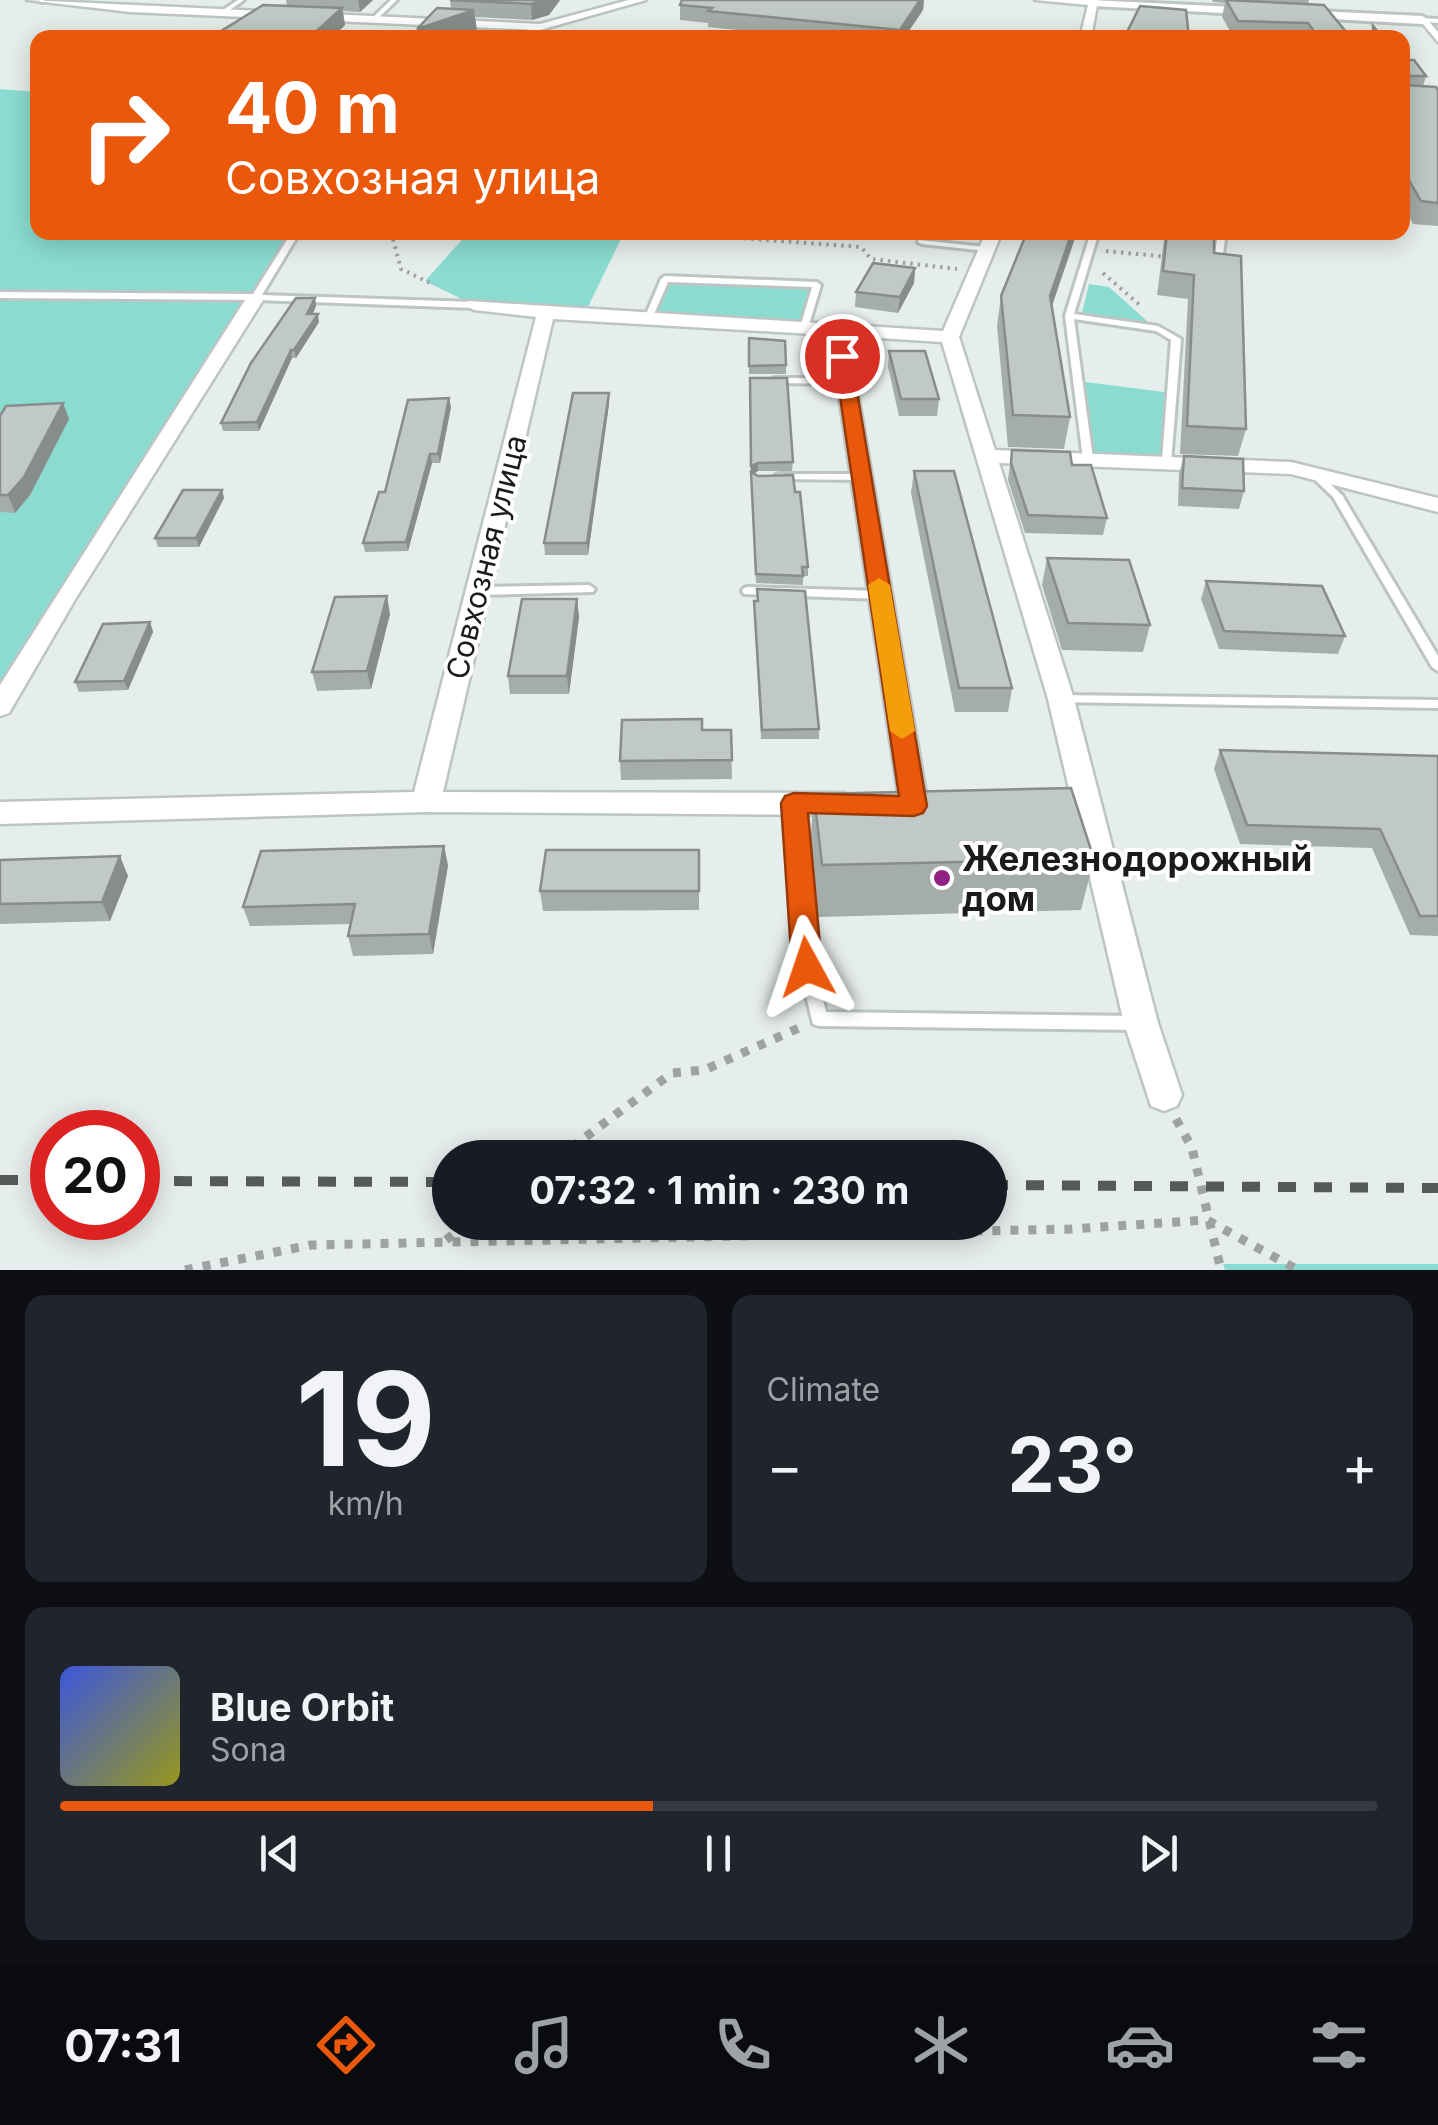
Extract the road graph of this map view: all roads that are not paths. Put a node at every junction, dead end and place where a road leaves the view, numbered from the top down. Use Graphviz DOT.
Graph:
graph roads {
  1 [pos="32,0"];
  2 [pos="41,0"];
  3 [pos="241,0"];
  4 [pos="394,0"];
  5 [pos="640,0"];
  6 [pos="1040,0"];
  7 [pos="1407,0"];
  8 [pos="1094,2"];
  9 [pos="1268,2"];
  10 [pos="1282,7"];
  11 [pos="222,13"];
  12 [pos="1430,20"];
  13 [pos="372,21"];
  14 [pos="540,27"];
  15 [pos="529,30"];
  16 [pos="1086,30"];
  17 [pos="1438,39"];
  18 [pos="291,240"];
  19 [pos="1092,240"];
  20 [pos="1221,240"];
  21 [pos="922,242"];
  22 [pos="985,251"];
  23 [pos="1218,262"];
  24 [pos="0,295"];
  25 [pos="256,297"];
  26 [pos="474,305"];
  27 [pos="546,313"];
  28 [pos="1069,316"];
  29 [pos="648,319"];
  30 [pos="804,328"];
  31 [pos="838,330"];
  32 [pos="950,337"];
  33 [pos="752,380"];
  34 [pos="847,381"];
  35 [pos="985,456"];
  36 [pos="1088,458"];
  37 [pos="1167,461"];
  38 [pos="1310,472"];
  39 [pos="771,478"];
  40 [pos="862,478"];
  41 [pos="1438,505"];
  42 [pos="590,588"];
  43 [pos="478,591"];
  44 [pos="748,591"];
  45 [pos="881,595"];
  46 [pos="1438,667"];
  47 [pos="1061,699"];
  48 [pos="1438,704"];
  49 [pos="0,707"];
  50 [pos="426,802"];
  51 [pos="794,803"];
  52 [pos="914,806"];
  53 [pos="952,806"];
  54 [pos="0,813"];
  55 [pos="1140,1024"];
  56 [pos="1164,1096"];
  1 -- 2 [label="street"];
  2 -- 11 [label="street"];
  3 -- 11 [label="lane"];
  4 -- 13 [label="lane"];
  5 -- 14 [label="street"];
  6 -- 8 [label="street"];
  7 -- 12 [label="street"];
  8 -- 12 [label="street"];
  8 -- 16 [label="street"];
  9 -- 10 [label="lane"];
  11 -- 13 [label="street"];
  12 -- 17 [label="street"];
  13 -- 14 [label="street"];
  14 -- 15 [label="lane"];
  18 -- 25 [label="lane"];
  19 -- 28 [label="lane"];
  20 -- 23 [label="lane"];
  21 -- 22 [label="lane"];
  22 -- 32 [label="street"];
  24 -- 25 [label="lane"];
  25 -- 26 [label="lane"];
  25 -- 49 [label="street"];
  26 -- 27 [label="street"];
  27 -- 29 [label="street"];
  27 -- 43 [label="street, Совхозная улица"];
  28 -- 36 [label="lane"];
  28 -- 37 [label="lane"];
  29 -- 30 [label="street"];
  29 -- 30 [label="lane"];
  30 -- 31 [label="street"];
  31 -- 32 [label="street"];
  31 -- 34 [label="street"];
  32 -- 35 [label="street"];
  33 -- 34 [label="lane"];
  34 -- 40 [label="street"];
  35 -- 36 [label="street"];
  35 -- 47 [label="street"];
  36 -- 37 [label="street"];
  37 -- 38 [label="street"];
  38 -- 41 [label="street"];
  38 -- 46 [label="lane"];
  39 -- 40 [label="lane"];
  40 -- 45 [label="street"];
  42 -- 43 [label="lane"];
  43 -- 50 [label="street, Совхозная улица"];
  44 -- 45 [label="lane"];
  45 -- 52 [label="street"];
  47 -- 48 [label="lane"];
  47 -- 55 [label="street"];
  50 -- 51 [label="street"];
  50 -- 54 [label="street"];
  51 -- 52 [label="street"];
  51 -- 55 [label="lane"];
  52 -- 53 [label="street"];
  55 -- 56 [label="street"];
}
